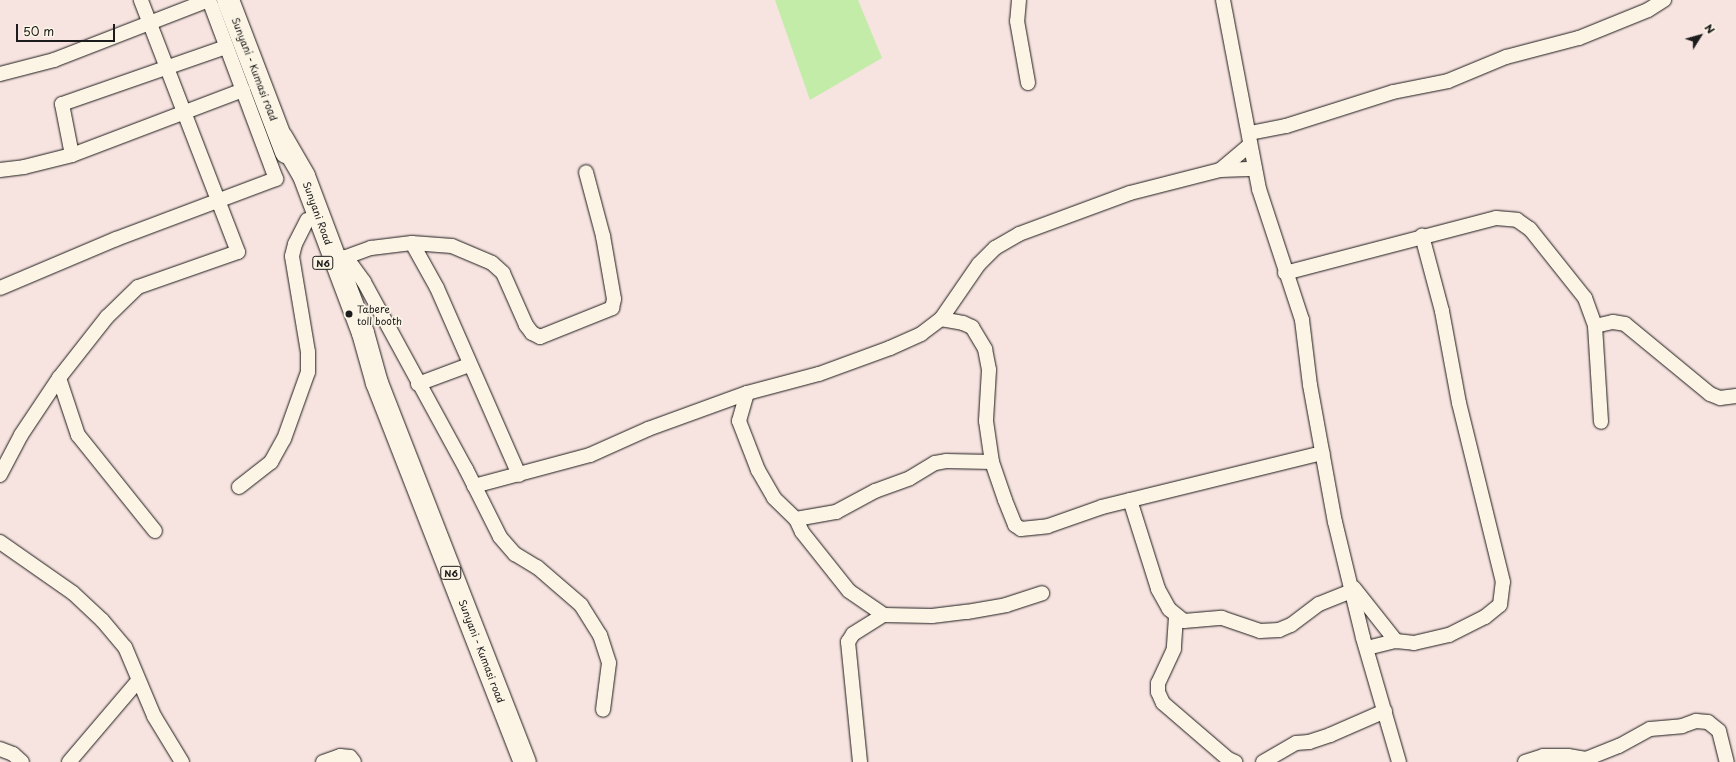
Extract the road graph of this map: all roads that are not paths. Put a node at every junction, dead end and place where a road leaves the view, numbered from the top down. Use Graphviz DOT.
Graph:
graph roads {
  1 [pos="141,0"];
  2 [pos="209,0"];
  3 [pos="228,0"];
  4 [pos="1019,0"];
  5 [pos="1222,0"];
  6 [pos="1664,0"];
  7 [pos="151,24"];
  8 [pos="226,47"];
  9 [pos="168,66"];
  10 [pos="0,74"];
  11 [pos="1028,83"];
  12 [pos="243,90"];
  13 [pos="186,112"];
  14 [pos="282,138"];
  15 [pos="1250,139"];
  16 [pos="72,155"];
  17 [pos="1255,168"];
  18 [pos="0,170"];
  19 [pos="1220,170"];
  20 [pos="586,172"];
  21 [pos="218,201"];
  22 [pos="307,220"];
  23 [pos="1422,236"];
  24 [pos="412,244"];
  25 [pos="341,259"];
  26 [pos="1285,273"];
  27 [pos="0,288"];
  28 [pos="942,319"];
  29 [pos="1596,326"];
  30 [pos="469,365"];
  31 [pos="59,378"];
  32 [pos="377,383"];
  33 [pos="418,384"];
  34 [pos="747,393"];
  35 [pos="1736,396"];
  36 [pos="1601,422"];
  37 [pos="1322,453"];
  38 [pos="992,462"];
  39 [pos="519,475"];
  40 [pos="0,476"];
  41 [pos="474,486"];
  42 [pos="239,487"];
  43 [pos="1130,500"];
  44 [pos="796,519"];
  45 [pos="155,531"];
  46 [pos="0,542"];
  47 [pos="1351,587"];
  48 [pos="1042,592"];
  49 [pos="884,615"];
  50 [pos="1176,616"];
  51 [pos="1396,641"];
  52 [pos="1367,648"];
  53 [pos="138,681"];
  54 [pos="603,710"];
  55 [pos="1385,711"];
  56 [pos="0,749"];
  57 [pos="22,762"];
  58 [pos="69,762"];
  59 [pos="182,762"];
  60 [pos="323,762"];
  61 [pos="354,762"];
  62 [pos="525,762"];
  63 [pos="860,762"];
  64 [pos="1235,762"];
  65 [pos="1263,762"];
  66 [pos="1399,762"];
  67 [pos="1525,762"];
  68 [pos="1727,762"];
  1 -- 7 [label="street"];
  2 -- 7 [label="street"];
  2 -- 8 [label="street"];
  3 -- 14 [label="main road, Sunyani - Kumasi road / N6"];
  4 -- 11 [label="street"];
  5 -- 15 [label="street"];
  6 -- 15 [label="street"];
  7 -- 9 [label="street"];
  7 -- 10 [label="street"];
  8 -- 9 [label="street"];
  8 -- 12 [label="street"];
  9 -- 13 [label="street"];
  9 -- 16 [label="street"];
  12 -- 13 [label="street"];
  12 -- 21 [label="street"];
  13 -- 16 [label="street"];
  13 -- 21 [label="street"];
  14 -- 22 [label="main road, Sunyani Road / N6"];
  14 -- 25 [label="main road, Sunyani Road / N6"];
  15 -- 17 [label="street"];
  15 -- 19 [label="street"];
  16 -- 18 [label="street"];
  17 -- 19 [label="street"];
  17 -- 26 [label="street"];
  19 -- 28 [label="street"];
  20 -- 24 [label="street"];
  21 -- 27 [label="street"];
  21 -- 31 [label="street"];
  22 -- 32 [label="main road, Sunyani Road / N6"];
  22 -- 42 [label="street"];
  23 -- 26 [label="street"];
  23 -- 29 [label="street"];
  23 -- 51 [label="street"];
  24 -- 25 [label="street"];
  24 -- 30 [label="street"];
  25 -- 32 [label="main road, Sunyani Road / N6"];
  25 -- 33 [label="street"];
  26 -- 37 [label="street"];
  28 -- 34 [label="street"];
  28 -- 38 [label="street"];
  29 -- 35 [label="street"];
  29 -- 36 [label="street"];
  30 -- 33 [label="street"];
  30 -- 39 [label="street"];
  31 -- 40 [label="street"];
  31 -- 45 [label="street"];
  32 -- 62 [label="main road, Sunyani - Kumasi road / N6"];
  33 -- 41 [label="street"];
  34 -- 39 [label="street"];
  34 -- 44 [label="street"];
  37 -- 43 [label="street"];
  37 -- 47 [label="street"];
  38 -- 43 [label="street"];
  38 -- 44 [label="street"];
  39 -- 41 [label="street"];
  41 -- 54 [label="street"];
  43 -- 50 [label="street"];
  44 -- 49 [label="street"];
  46 -- 53 [label="street"];
  47 -- 50 [label="street"];
  47 -- 51 [label="street"];
  47 -- 52 [label="street"];
  48 -- 49 [label="street"];
  49 -- 63 [label="street"];
  50 -- 64 [label="street"];
  51 -- 52 [label="street"];
  52 -- 55 [label="street"];
  53 -- 58 [label="street"];
  53 -- 59 [label="street"];
  55 -- 65 [label="street"];
  55 -- 66 [label="street"];
  56 -- 57 [label="street"];
  60 -- 61 [label="street"];
  67 -- 68 [label="street"];
}
